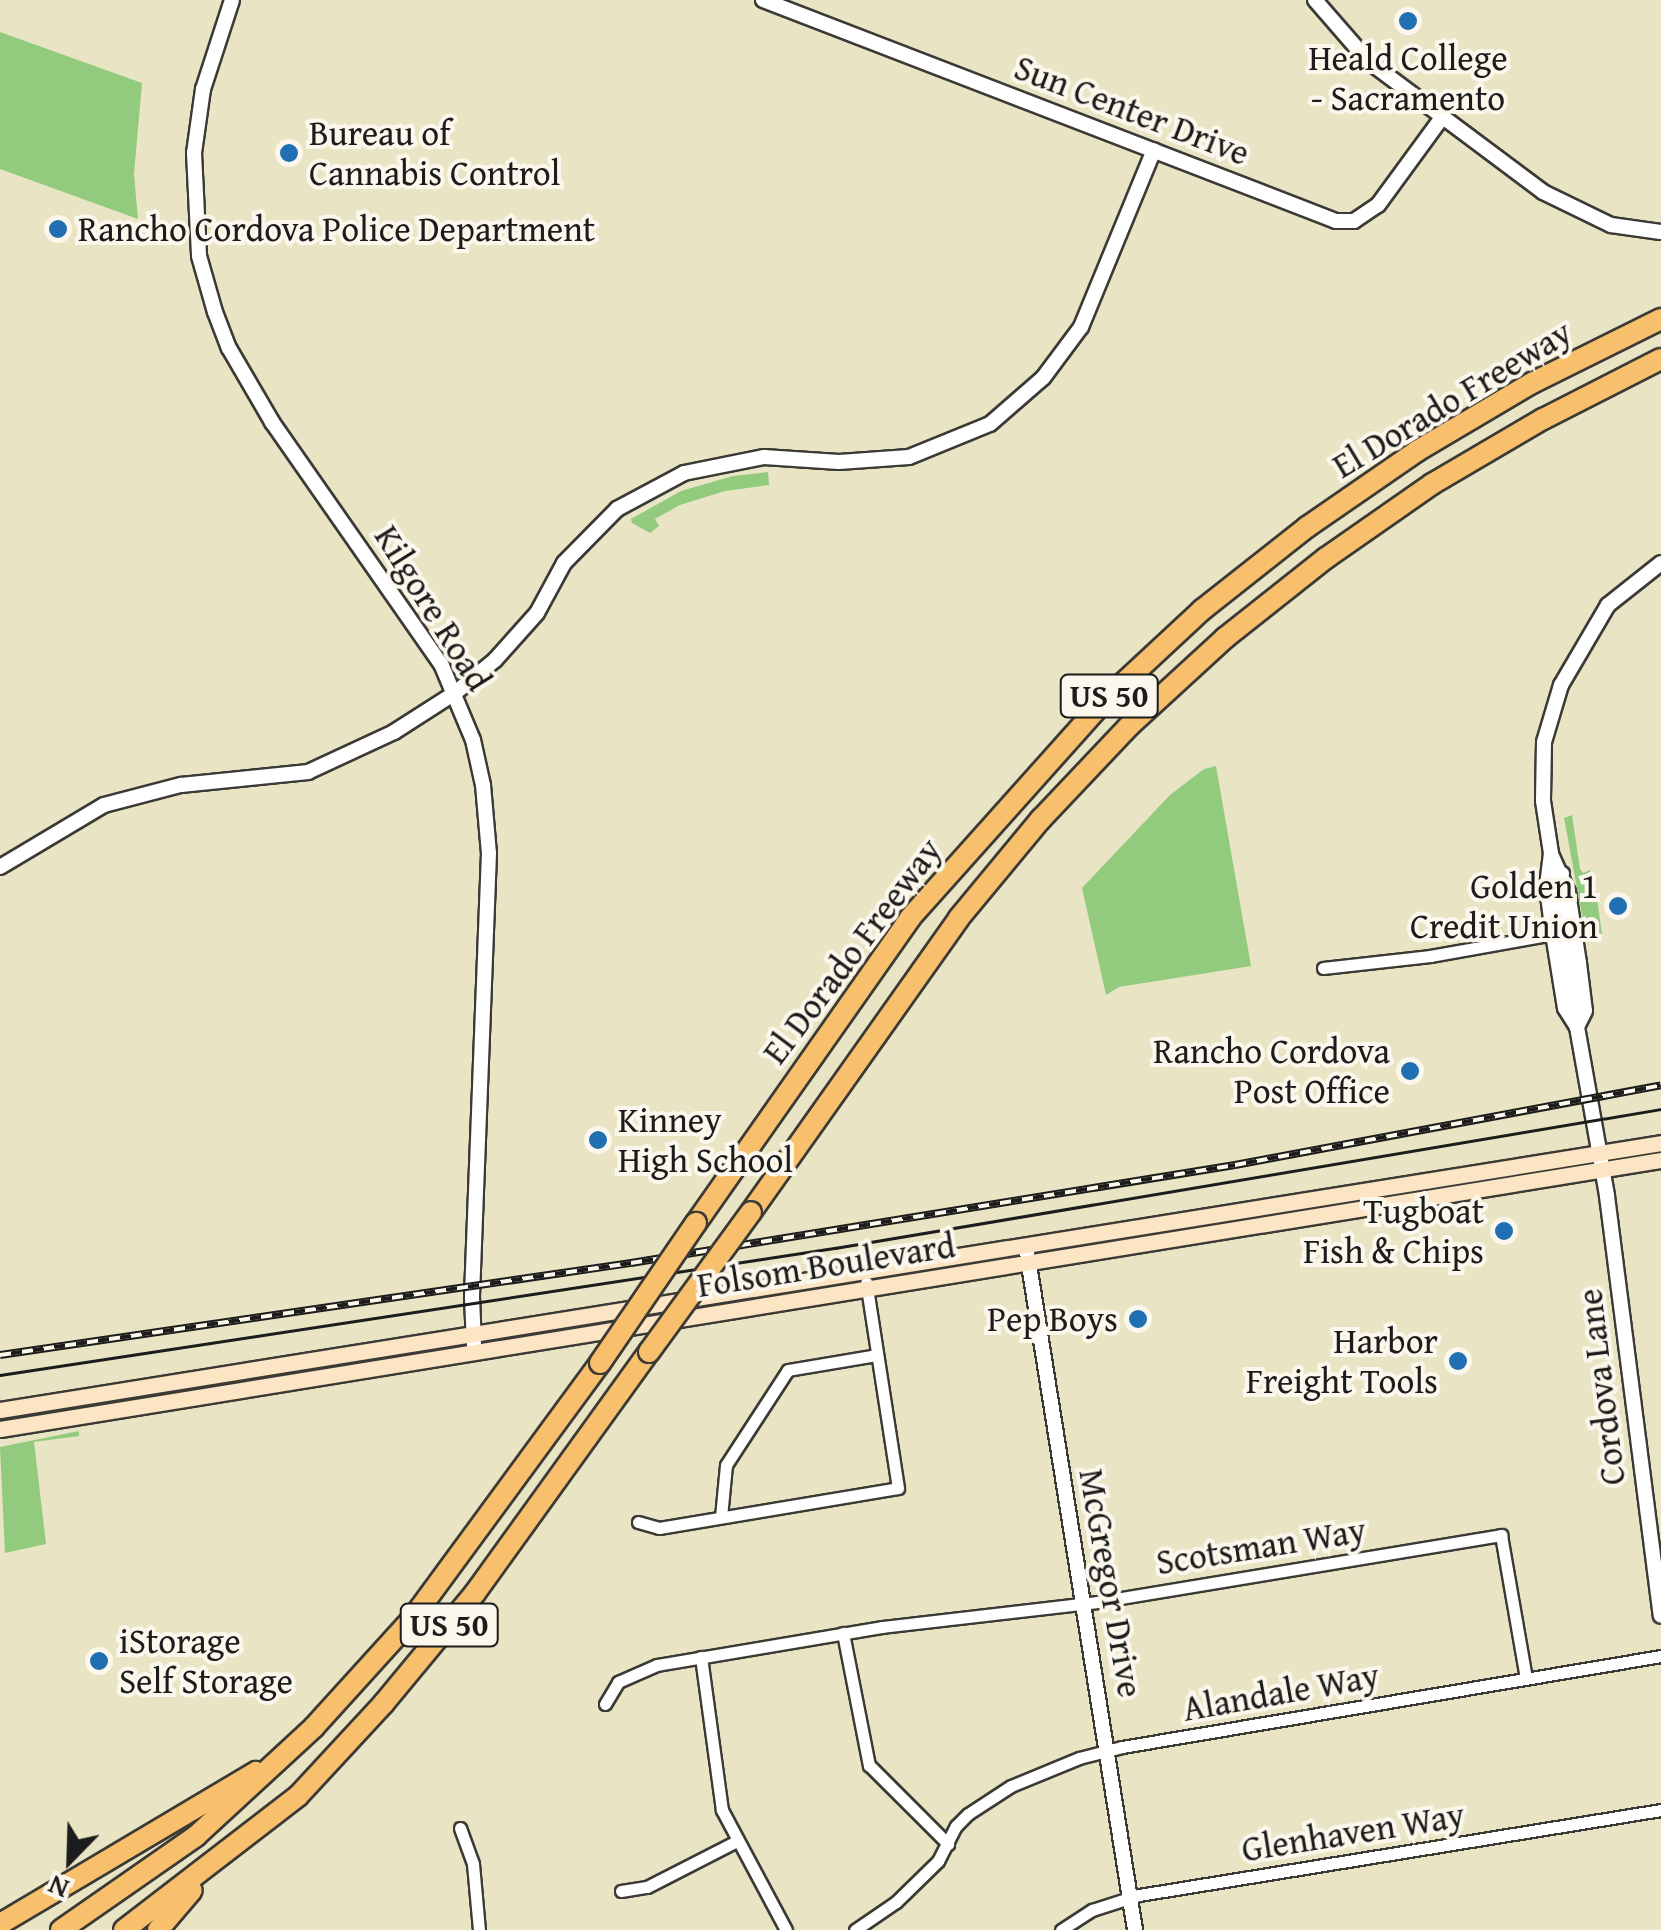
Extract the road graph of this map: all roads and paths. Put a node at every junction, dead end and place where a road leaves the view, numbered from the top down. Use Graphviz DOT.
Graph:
graph roads {
  1 [pos="232,0"];
  2 [pos="763,0"];
  3 [pos="1315,0"];
  4 [pos="1441,119"];
  5 [pos="1154,150"];
  6 [pos="1661,232"];
  7 [pos="1661,319"];
  8 [pos="1661,359"];
  9 [pos="1661,562"];
  10 [pos="455,693"];
  11 [pos="1551,854"];
  12 [pos="0,867"];
  13 [pos="1562,874"];
  14 [pos="1553,934"];
  15 [pos="1323,968"];
  16 [pos="1585,1011"];
  17 [pos="1577,1027"];
  18 [pos="1661,1143"];
  19 [pos="1598,1152"];
  20 [pos="1661,1160"];
  21 [pos="1602,1170"];
  22 [pos="1391,1186"];
  23 [pos="1330,1215"];
  24 [pos="1026,1246"];
  25 [pos="1029,1265"];
  26 [pos="866,1280"];
  27 [pos="474,1343"];
  28 [pos="877,1355"];
  29 [pos="157,1386"];
  30 [pos="114,1407"];
  31 [pos="0,1410"];
  32 [pos="0,1430"];
  33 [pos="721,1518"];
  34 [pos="638,1522"];
  35 [pos="1657,1556"];
  36 [pos="1085,1603"];
  37 [pos="1661,1616"];
  38 [pos="843,1633"];
  39 [pos="1661,1656"];
  40 [pos="700,1658"];
  41 [pos="1526,1678"];
  42 [pos="605,1704"];
  43 [pos="1108,1750"];
  44 [pos="280,1760"];
  45 [pos="1661,1810"];
  46 [pos="460,1828"];
  47 [pos="735,1842"];
  48 [pos="948,1844"];
  49 [pos="213,1866"];
  50 [pos="622,1892"];
  51 [pos="1131,1898"];
  52 [pos="0,1924"];
  53 [pos="61,1930"];
  54 [pos="124,1930"];
  55 [pos="158,1930"];
  56 [pos="479,1930"];
  57 [pos="786,1930"];
  58 [pos="854,1930"];
  59 [pos="1061,1930"];
  60 [pos="1135,1930"];
  1 -- 10 [label="street, Kilgore Road"];
  2 -- 5 [label="street, Sun Center Drive"];
  3 -- 4 [label="street"];
  4 -- 5 [label="street, Sun Center Drive"];
  4 -- 6 [label="street"];
  5 -- 10 [label="street"];
  7 -- 44 [label="highway, El Dorado Freeway / US 50, bridge"];
  8 -- 49 [label="highway, El Dorado Freeway / US 50, bridge"];
  9 -- 11 [label="street"];
  10 -- 12 [label="street"];
  10 -- 27 [label="street, Kilgore Road"];
  11 -- 13 [label="street"];
  11 -- 14 [label="street"];
  13 -- 14 [label="street"];
  13 -- 16 [label="street"];
  14 -- 15 [label="street"];
  14 -- 16 [label="street"];
  14 -- 17 [label="street, Cordova Lane"];
  16 -- 17 [label="street"];
  17 -- 19 [label="street, Cordova Lane"];
  18 -- 19 [label="main road, Folsom Boulevard"];
  19 -- 21 [label="street, Cordova Lane"];
  19 -- 22 [label="main road, Folsom Boulevard"];
  20 -- 21 [label="main road, Folsom Boulevard"];
  21 -- 23 [label="main road, Folsom Boulevard"];
  21 -- 35 [label="street, Cordova Lane"];
  22 -- 23 [label="main road"];
  22 -- 24 [label="main road, Folsom Boulevard"];
  23 -- 25 [label="main road, Folsom Boulevard"];
  24 -- 25 [label="street, McGregor Drive"];
  24 -- 26 [label="main road, Folsom Boulevard"];
  25 -- 26 [label="main road, Folsom Boulevard"];
  25 -- 36 [label="street, McGregor Drive"];
  26 -- 27 [label="main road, Folsom Boulevard"];
  26 -- 28 [label="street"];
  27 -- 29 [label="main road, Folsom Boulevard"];
  27 -- 30 [label="main road, Folsom Boulevard"];
  28 -- 33 [label="street"];
  28 -- 33 [label="street"];
  29 -- 30 [label="main road"];
  29 -- 31 [label="main road, Folsom Boulevard"];
  30 -- 32 [label="main road"];
  33 -- 34 [label="street"];
  35 -- 37 [label="street, Cordova Lane"];
  36 -- 38 [label="street, Scotsman Way"];
  36 -- 41 [label="street, Scotsman Way"];
  36 -- 43 [label="street, McGregor Drive"];
  38 -- 40 [label="street, Scotsman Way"];
  38 -- 48 [label="street"];
  39 -- 41 [label="street, Alandale Way"];
  40 -- 42 [label="street, Scotsman Way"];
  40 -- 47 [label="street"];
  41 -- 43 [label="street, Alandale Way"];
  43 -- 48 [label="street, Alandale Way"];
  43 -- 51 [label="street, McGregor Drive"];
  44 -- 52 [label="highway"];
  44 -- 53 [label="highway, El Dorado Freeway / US 50"];
  45 -- 51 [label="street, Glenhaven Way"];
  46 -- 56 [label="street"];
  47 -- 50 [label="street"];
  47 -- 57 [label="street"];
  48 -- 58 [label="street, Alandale Way"];
  49 -- 54 [label="highway, El Dorado Freeway / US 50"];
  49 -- 55 [label="highway"];
  51 -- 59 [label="street, Glenhaven Way"];
  51 -- 60 [label="street, McGregor Drive"];
}
